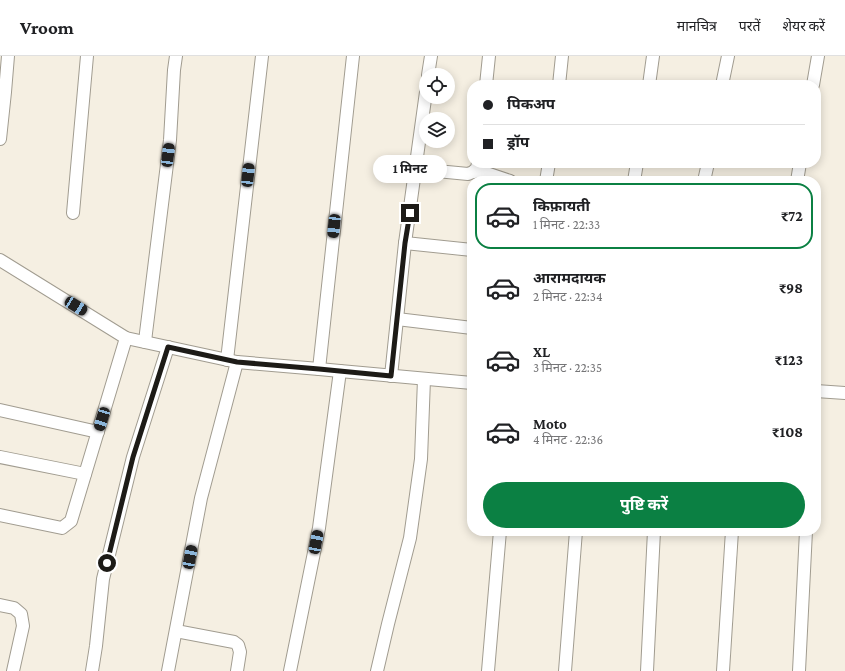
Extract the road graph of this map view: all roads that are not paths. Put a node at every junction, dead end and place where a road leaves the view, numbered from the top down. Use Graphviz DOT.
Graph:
graph roads {
  1 [pos="8,56"];
  2 [pos="87,56"];
  3 [pos="176,56"];
  4 [pos="262,56"];
  5 [pos="353,56"];
  6 [pos="431,56"];
  7 [pos="489,56"];
  8 [pos="562,56"];
  9 [pos="654,56"];
  10 [pos="728,56"];
  11 [pos="818,56"];
  12 [pos="429,68"];
  13 [pos="487,80"];
  14 [pos="560,80"];
  15 [pos="650,80"];
  16 [pos="723,80"];
  17 [pos="814,80"];
  18 [pos="424,104"];
  19 [pos="0,139"];
  20 [pos="475,168"];
  21 [pos="477,168"];
  22 [pos="416,169"];
  23 [pos="495,176"];
  24 [pos="73,213"];
  25 [pos="405,243"];
  26 [pos="467,249"];
  27 [pos="0,260"];
  28 [pos="397,319"];
  29 [pos="467,327"];
  30 [pos="126,338"];
  31 [pos="145,342"];
  32 [pos="168,347"];
  33 [pos="232,361"];
  34 [pos="319,369"];
  35 [pos="340,371"];
  36 [pos="391,376"];
  37 [pos="424,379"];
  38 [pos="467,383"];
  39 [pos="821,391"];
  40 [pos="845,393"];
  41 [pos="0,410"];
  42 [pos="98,432"];
  43 [pos="0,457"];
  44 [pos="85,474"];
  45 [pos="0,515"];
  46 [pos="500,536"];
  47 [pos="576,536"];
  48 [pos="654,536"];
  49 [pos="732,536"];
  50 [pos="806,536"];
  51 [pos="0,605"];
  52 [pos="176,631"];
  53 [pos="13,671"];
  54 [pos="92,671"];
  55 [pos="168,671"];
  56 [pos="237,671"];
  57 [pos="290,671"];
  58 [pos="377,671"];
  59 [pos="488,671"];
  60 [pos="566,671"];
  61 [pos="647,671"];
  62 [pos="723,671"];
  63 [pos="799,671"];
  1 -- 19 [label="street"];
  2 -- 24 [label="street"];
  3 -- 31 [label="street"];
  4 -- 33 [label="street"];
  5 -- 34 [label="street"];
  6 -- 12 [label="street"];
  7 -- 13 [label="street"];
  8 -- 14 [label="street"];
  9 -- 15 [label="street"];
  10 -- 16 [label="street"];
  11 -- 17 [label="street"];
  18 -- 22 [label="street"];
  20 -- 22 [label="street"];
  21 -- 23 [label="street"];
  22 -- 25 [label="street"];
  25 -- 26 [label="street"];
  25 -- 28 [label="street"];
  27 -- 30 [label="street"];
  28 -- 29 [label="street"];
  28 -- 36 [label="street"];
  30 -- 31 [label="street"];
  30 -- 42 [label="street"];
  31 -- 32 [label="street"];
  32 -- 33 [label="street"];
  32 -- 54 [label="street"];
  33 -- 34 [label="street"];
  33 -- 52 [label="street"];
  34 -- 35 [label="street"];
  35 -- 36 [label="street"];
  35 -- 57 [label="street"];
  36 -- 37 [label="street"];
  37 -- 38 [label="street"];
  37 -- 58 [label="street"];
  39 -- 40 [label="street"];
  41 -- 42 [label="street"];
  42 -- 44 [label="street"];
  43 -- 44 [label="street"];
  44 -- 45 [label="street"];
  46 -- 59 [label="street"];
  47 -- 60 [label="street"];
  48 -- 61 [label="street"];
  49 -- 62 [label="street"];
  50 -- 63 [label="street"];
  51 -- 53 [label="street"];
  52 -- 55 [label="street"];
  52 -- 56 [label="street"];
}
